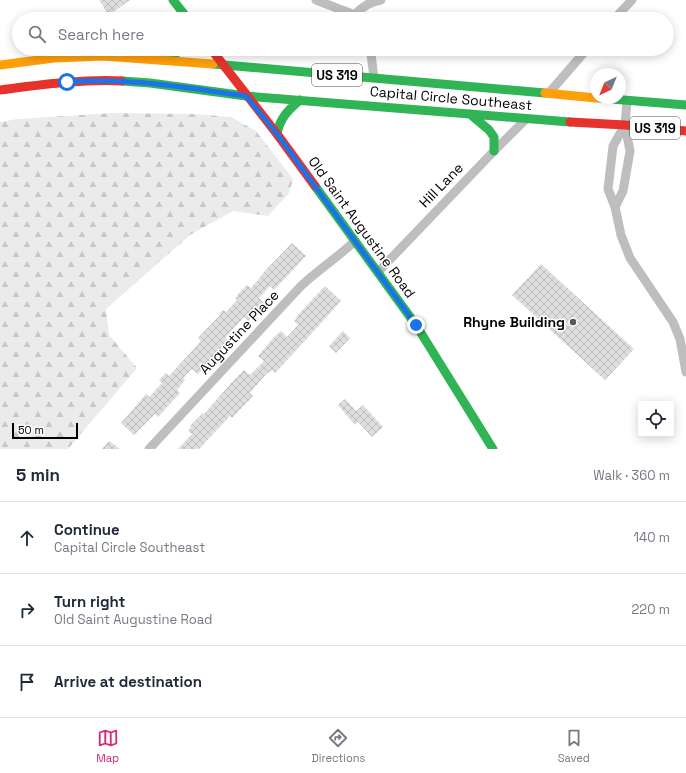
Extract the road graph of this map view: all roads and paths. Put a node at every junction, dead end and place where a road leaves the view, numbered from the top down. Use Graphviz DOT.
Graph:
graph roads {
  1 [pos="173,0"];
  2 [pos="316,0"];
  3 [pos="381,0"];
  4 [pos="632,0"];
  5 [pos="182,12"];
  6 [pos="344,12"];
  7 [pos="360,12"];
  8 [pos="621,12"];
  9 [pos="171,56"];
  10 [pos="216,56"];
  11 [pos="371,56"];
  12 [pos="580,56"];
  13 [pos="163,60"];
  14 [pos="0,65"];
  15 [pos="223,65"];
  16 [pos="374,78"];
  17 [pos="0,90"];
  18 [pos="549,93"];
  19 [pos="246,96"];
  20 [pos="590,97"];
  21 [pos="300,100"];
  22 [pos="627,101"];
  23 [pos="686,105"];
  24 [pos="470,114"];
  25 [pos="526,119"];
  26 [pos="625,125"];
  27 [pos="686,131"];
  28 [pos="277,134"];
  29 [pos="494,150"];
  30 [pos="615,207"];
  31 [pos="355,241"];
  32 [pos="378,272"];
  33 [pos="686,372"];
  34 [pos="148,449"];
  35 [pos="493,449"];
  1 -- 5 [label="main road"];
  2 -- 6 [label="street"];
  3 -- 7 [label="street"];
  4 -- 8 [label="street"];
  9 -- 13 [label="main road"];
  10 -- 15 [label="main road, Old Saint Augustine Road"];
  11 -- 16 [label="street"];
  12 -- 18 [label="street"];
  13 -- 14 [label="main road, Capital Circle Southeast / US 319"];
  13 -- 15 [label="main road, Capital Circle Southeast / US 319"];
  15 -- 16 [label="main road, Capital Circle Southeast / US 319"];
  15 -- 19 [label="main road, Old Saint Augustine Road"];
  16 -- 18 [label="main road, Capital Circle Southeast / US 319"];
  17 -- 19 [label="main road, Capital Circle Southeast / US 319"];
  18 -- 20 [label="main road, Capital Circle Southeast / US 319"];
  19 -- 21 [label="main road, Capital Circle Southeast / US 319"];
  19 -- 28 [label="main road, Old Saint Augustine Road"];
  21 -- 24 [label="main road, Capital Circle Southeast / US 319"];
  21 -- 28 [label="main road"];
  22 -- 23 [label="main road, Capital Circle Southeast / US 319"];
  22 -- 26 [label="street"];
  24 -- 25 [label="main road, Capital Circle Southeast / US 319"];
  24 -- 29 [label="main road"];
  25 -- 26 [label="main road, Capital Circle Southeast / US 319"];
  25 -- 29 [label="street, Hill Lane"];
  26 -- 27 [label="main road, Capital Circle Southeast / US 319"];
  26 -- 30 [label="street"];
  26 -- 30 [label="street"];
  28 -- 31 [label="main road, Old Saint Augustine Road"];
  29 -- 32 [label="street, Hill Lane"];
  30 -- 33 [label="street"];
  31 -- 32 [label="main road, Old Saint Augustine Road"];
  31 -- 34 [label="street, Augustine Place"];
  32 -- 35 [label="main road, Old Saint Augustine Road"];
}
